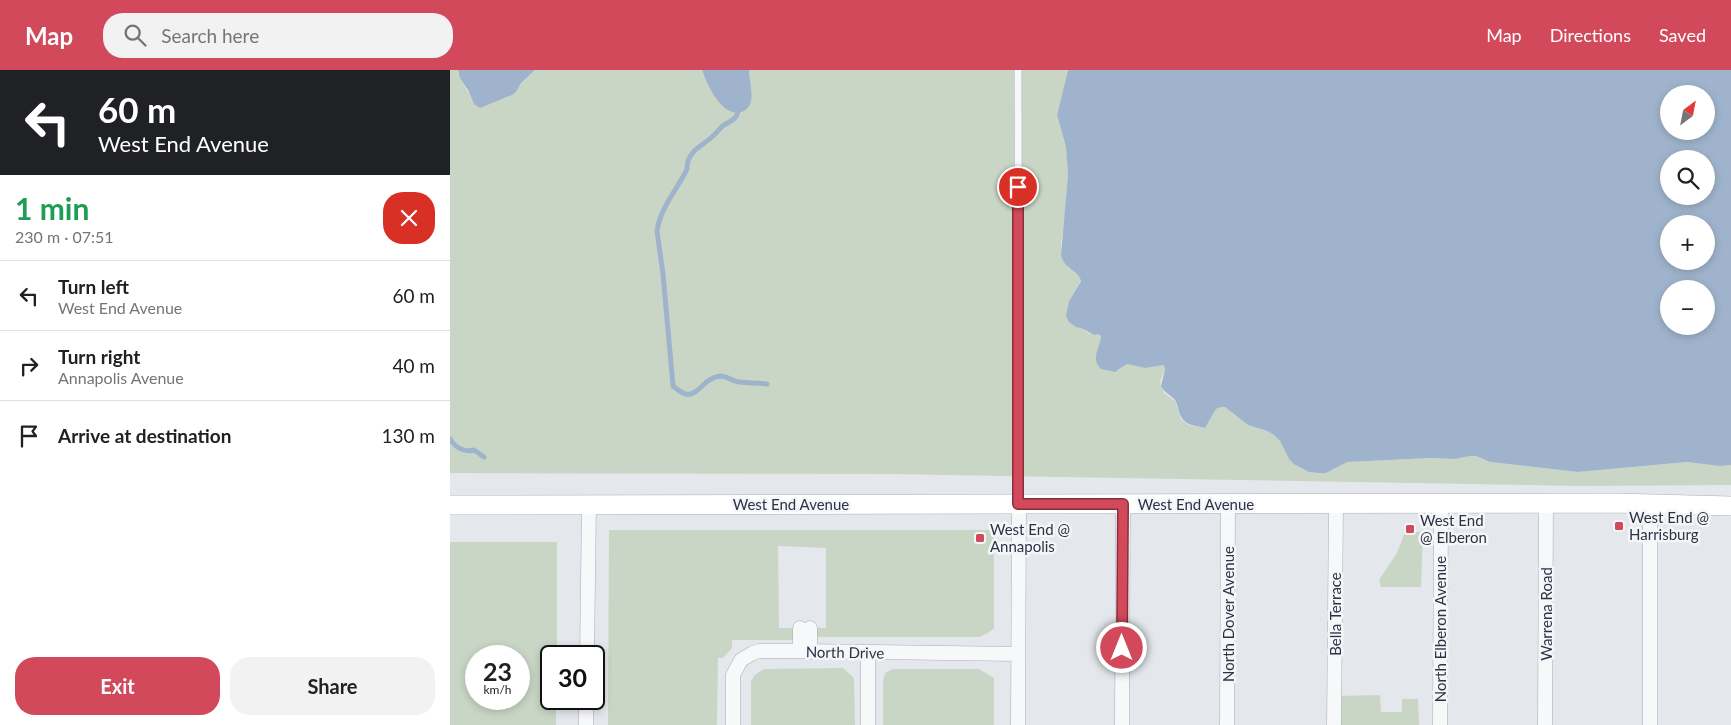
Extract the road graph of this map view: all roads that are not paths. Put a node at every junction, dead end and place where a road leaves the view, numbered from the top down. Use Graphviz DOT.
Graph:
graph roads {
  1 [pos="1018,70"];
  2 [pos="1228,503"];
  3 [pos="1336,503"];
  4 [pos="1441,503"];
  5 [pos="1546,503"];
  6 [pos="1018,504"];
  7 [pos="1123,504"];
  8 [pos="1650,504"];
  9 [pos="450,505"];
  10 [pos="589,505"];
  11 [pos="1731,506"];
  12 [pos="805,628"];
  13 [pos="587,645"];
  14 [pos="805,651"];
  15 [pos="868,653"];
  16 [pos="1018,654"];
  17 [pos="586,710"];
  18 [pos="586,725"];
  19 [pos="733,725"];
  20 [pos="868,725"];
  21 [pos="1018,725"];
  22 [pos="1122,725"];
  23 [pos="1227,725"];
  24 [pos="1334,725"];
  25 [pos="1440,725"];
  26 [pos="1545,725"];
  27 [pos="1650,725"];
  1 -- 6 [label="lane"];
  2 -- 3 [label="main road, West End Avenue"];
  2 -- 7 [label="main road, West End Avenue"];
  2 -- 23 [label="street, North Dover Avenue"];
  3 -- 4 [label="main road, West End Avenue"];
  3 -- 24 [label="street, Bella Terrace"];
  4 -- 5 [label="main road, West End Avenue"];
  4 -- 25 [label="street, North Elberon Avenue"];
  5 -- 8 [label="main road, West End Avenue"];
  5 -- 26 [label="street, Warrena Road"];
  6 -- 7 [label="main road, West End Avenue"];
  6 -- 10 [label="main road, West End Avenue"];
  6 -- 16 [label="street"];
  7 -- 22 [label="street"];
  8 -- 11 [label="main road, West End Avenue"];
  8 -- 27 [label="street"];
  9 -- 10 [label="main road, West End Avenue"];
  10 -- 13 [label="street"];
  12 -- 14 [label="street"];
  14 -- 15 [label="street, North Drive"];
  14 -- 19 [label="street, North Drive"];
  15 -- 16 [label="street, North Drive"];
  15 -- 20 [label="street"];
  16 -- 21 [label="street"];
  17 -- 18 [label="street"];
}
